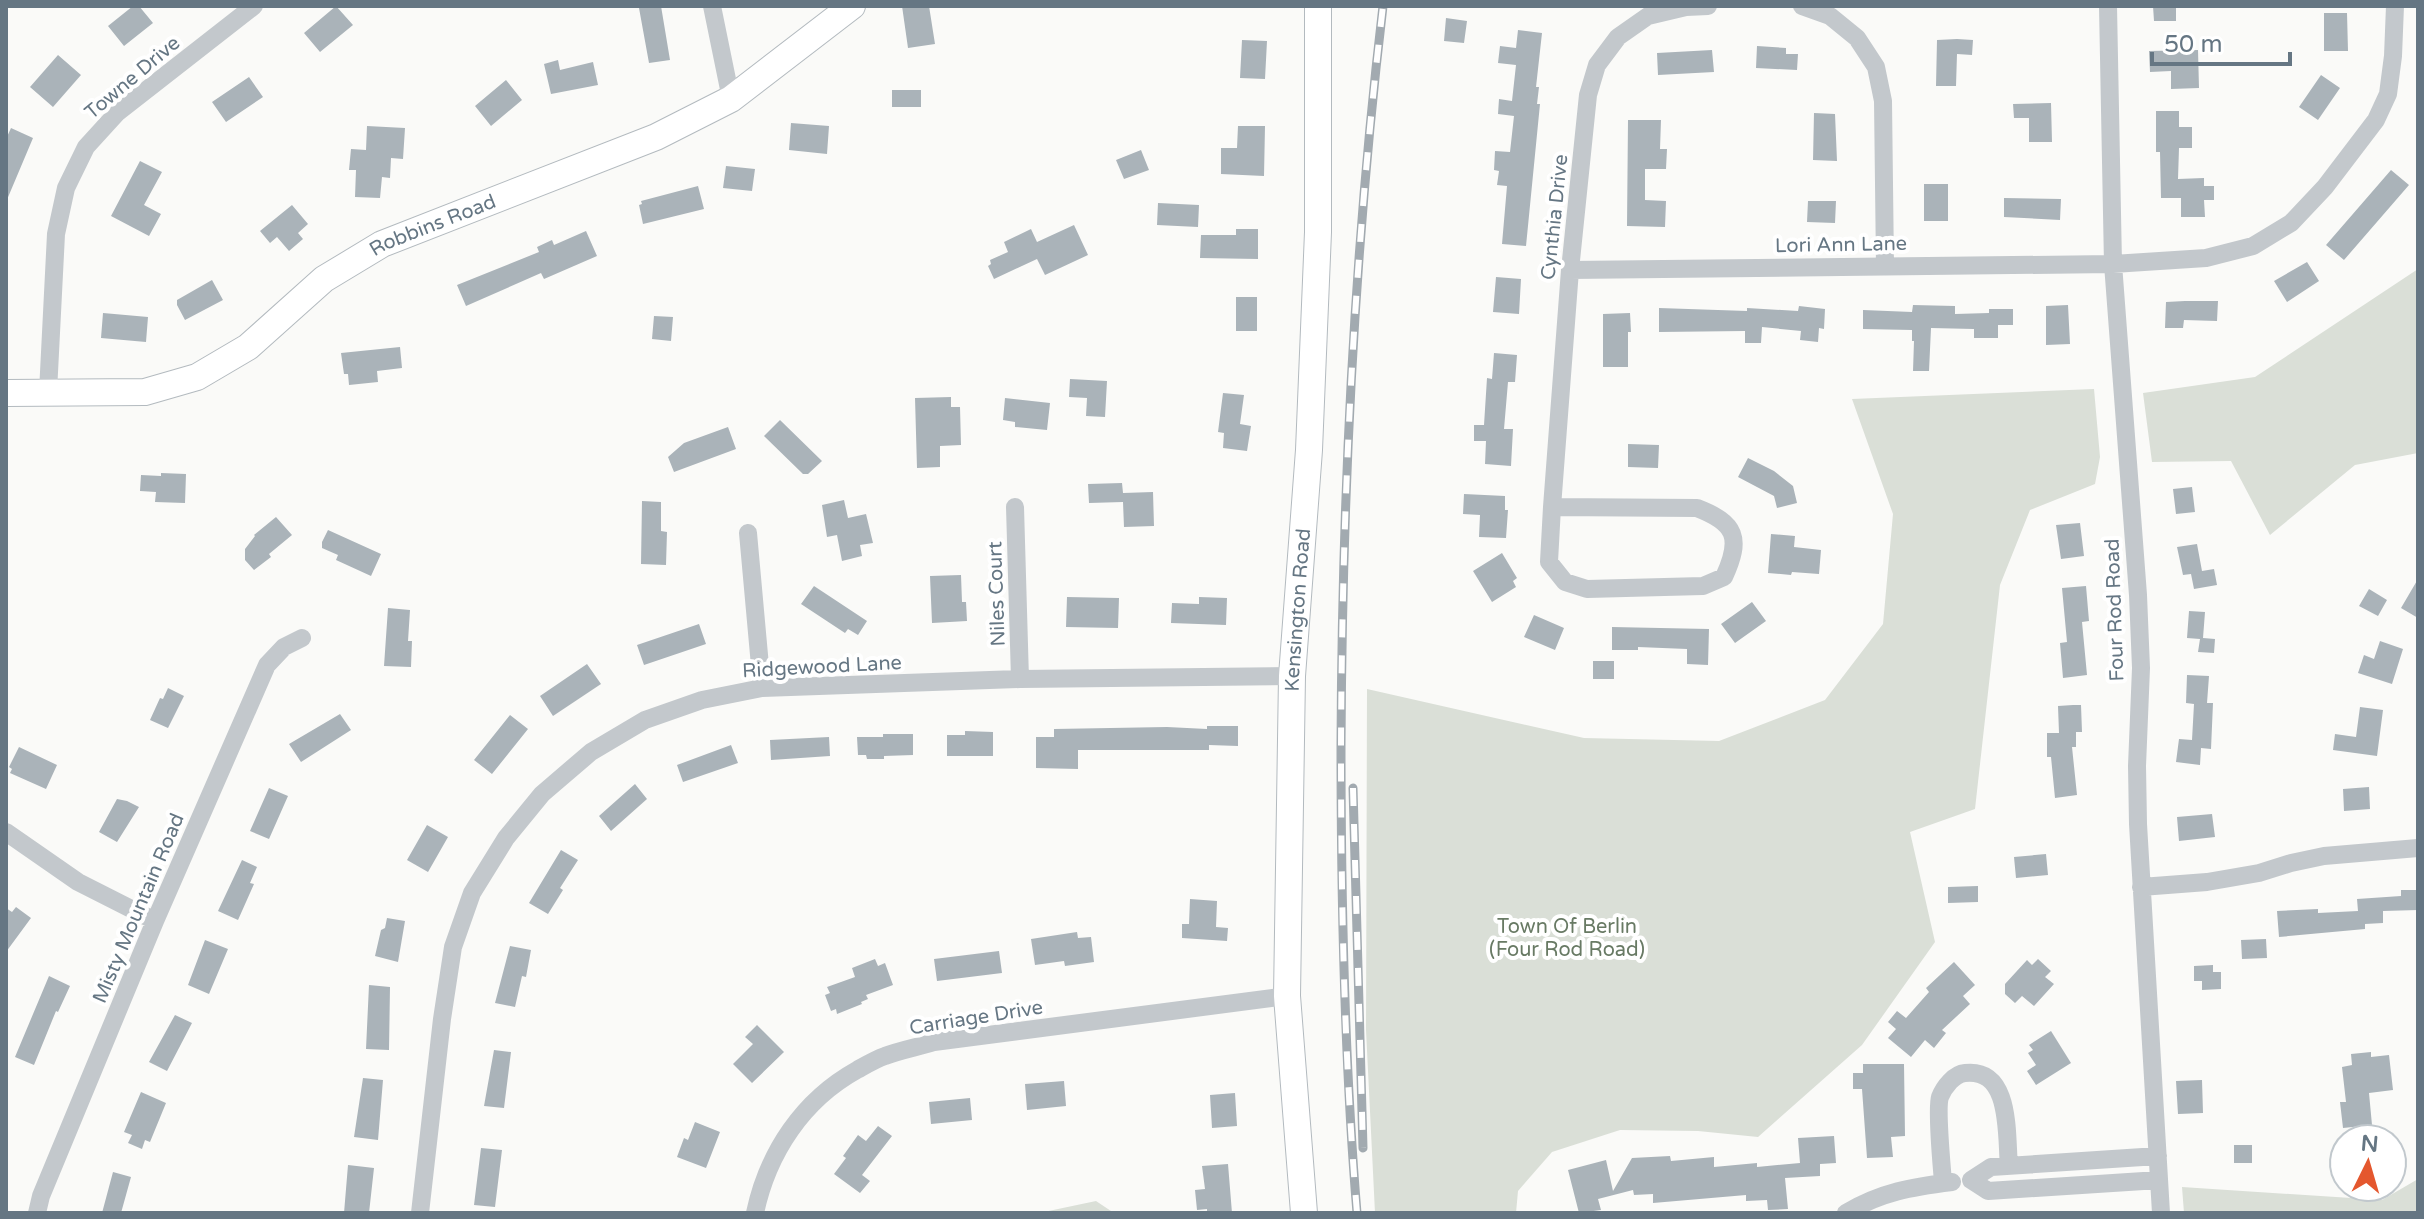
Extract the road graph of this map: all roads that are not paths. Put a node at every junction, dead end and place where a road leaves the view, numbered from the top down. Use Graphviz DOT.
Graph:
graph roads {
  1 [pos="254,6"];
  2 [pos="712,6"];
  3 [pos="852,6"];
  4 [pos="1318,6"];
  5 [pos="1708,6"];
  6 [pos="1802,6"];
  7 [pos="2108,6"];
  8 [pos="2395,6"];
  9 [pos="731,99"];
  10 [pos="2113,264"];
  11 [pos="1885,266"];
  12 [pos="1570,270"];
  13 [pos="48,392"];
  14 [pos="6,393"];
  15 [pos="1015,507"];
  16 [pos="1552,507"];
  17 [pos="748,533"];
  18 [pos="302,638"];
  19 [pos="1292,676"];
  20 [pos="1020,679"];
  21 [pos="762,688"];
  22 [pos="6,832"];
  23 [pos="2418,848"];
  24 [pos="2141,887"];
  25 [pos="155,921"];
  26 [pos="1287,996"];
  27 [pos="2158,1156"];
  28 [pos="2009,1166"];
  29 [pos="1971,1180"];
  30 [pos="2159,1180"];
  31 [pos="1943,1183"];
  32 [pos="37,1213"];
  33 [pos="420,1213"];
  34 [pos="755,1213"];
  35 [pos="1304,1213"];
  36 [pos="1846,1213"];
  37 [pos="2161,1213"];
  1 -- 13 [label="street, Towne Drive"];
  2 -- 9 [label="street"];
  3 -- 9 [label="street, Robbins Road"];
  4 -- 19 [label="street, Kensington Road"];
  5 -- 12 [label="street, Cynthia Drive"];
  6 -- 11 [label="street"];
  7 -- 10 [label="street, Four Rod Road"];
  8 -- 10 [label="street, Lori Ann Lane"];
  9 -- 13 [label="street, Robbins Road"];
  10 -- 11 [label="street, Lori Ann Lane"];
  10 -- 24 [label="street, Four Rod Road"];
  11 -- 12 [label="street, Lori Ann Lane"];
  12 -- 16 [label="street, Cynthia Drive"];
  13 -- 14 [label="street, Robbins Road"];
  15 -- 20 [label="street, Niles Court"];
  16 -- 16 [label="street, Cynthia Drive"];
  17 -- 21 [label="street"];
  18 -- 25 [label="street, Misty Mountain Road"];
  19 -- 20 [label="street, Ridgewood Lane"];
  19 -- 26 [label="street, Kensington Road"];
  20 -- 21 [label="street, Ridgewood Lane"];
  21 -- 33 [label="street, Ridgewood Lane"];
  22 -- 25 [label="street"];
  23 -- 24 [label="street"];
  24 -- 27 [label="street, Four Rod Road"];
  25 -- 32 [label="street, Misty Mountain Road"];
  26 -- 34 [label="street, Carriage Drive"];
  26 -- 35 [label="street, Kensington Road"];
  27 -- 28 [label="street"];
  27 -- 30 [label="street, Four Rod Road"];
  28 -- 29 [label="street"];
  28 -- 31 [label="street"];
  29 -- 30 [label="street"];
  29 -- 31 [label="street"];
  30 -- 37 [label="street, Four Rod Road"];
  31 -- 36 [label="street"];
}
